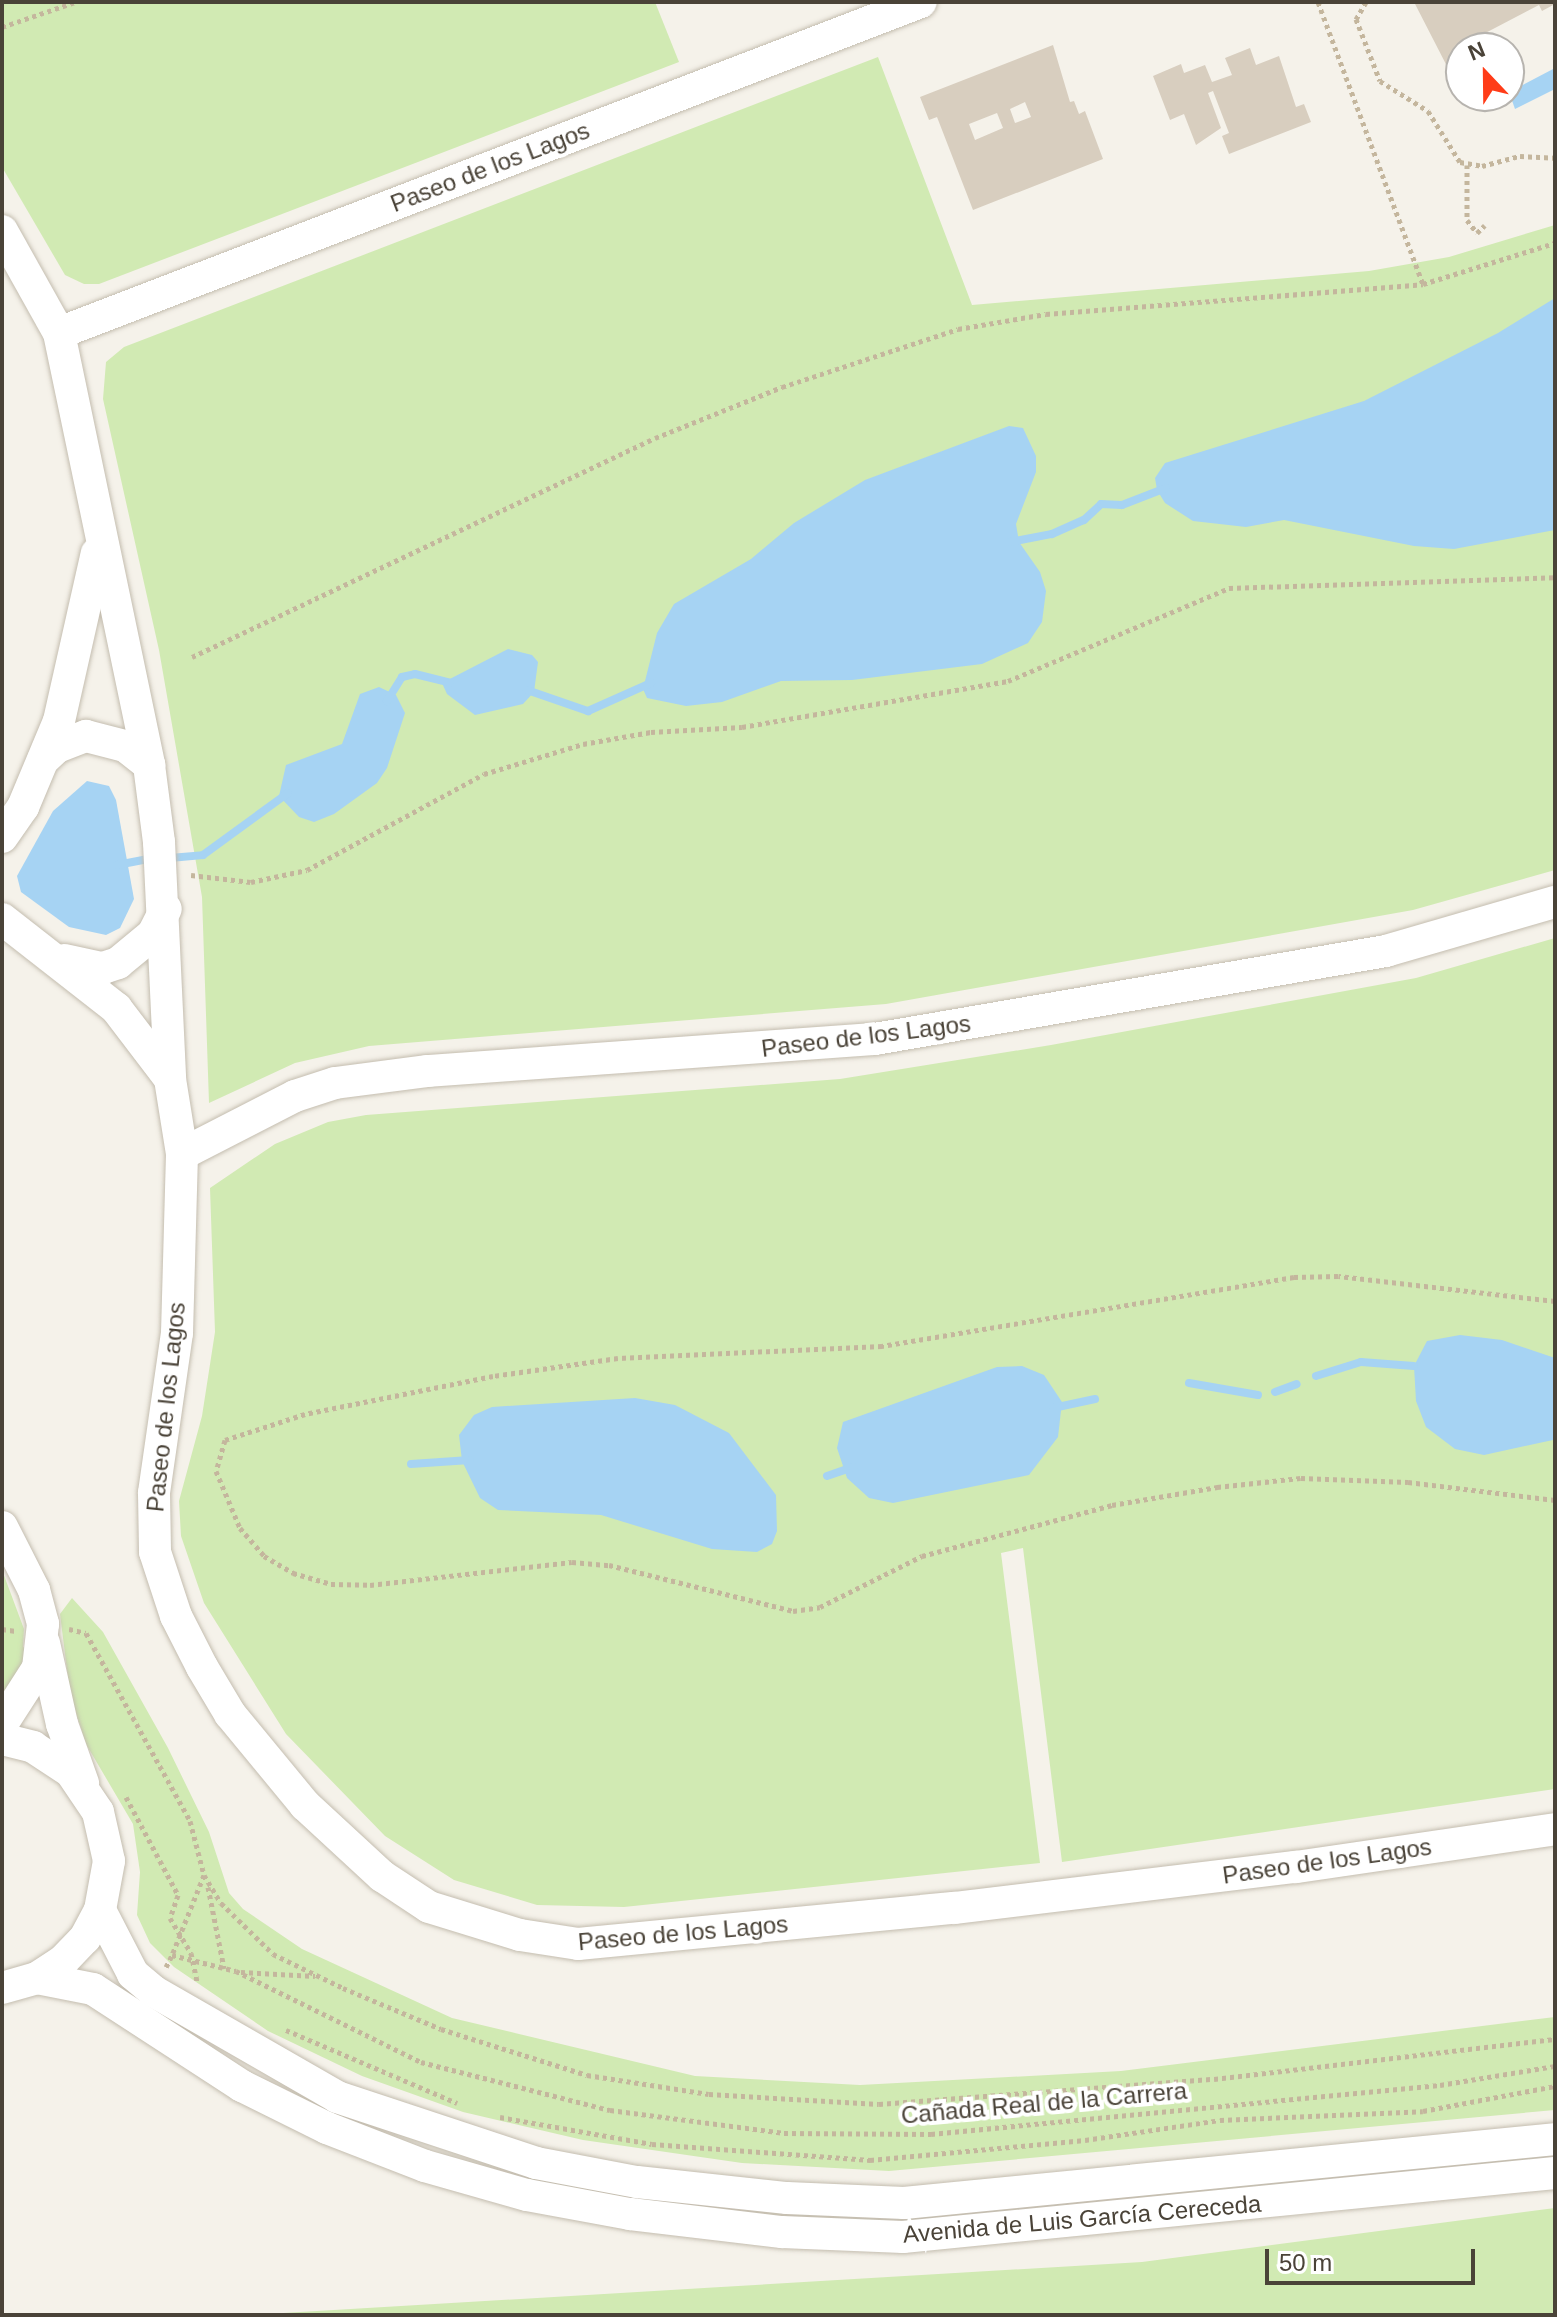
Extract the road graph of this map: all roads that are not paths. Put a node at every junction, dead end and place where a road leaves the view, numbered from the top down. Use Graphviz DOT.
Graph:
graph roads {
  1 [pos="921,2"];
  2 [pos="2,231"];
  3 [pos="59,333"];
  4 [pos="100,538"];
  5 [pos="43,760"];
  6 [pos="149,765"];
  7 [pos="2,837"];
  8 [pos="1555,902"];
  9 [pos="166,909"];
  10 [pos="2,919"];
  11 [pos="57,957"];
  12 [pos="170,1079"];
  13 [pos="182,1154"];
  14 [pos="2,1527"];
  15 [pos="57,1634"];
  16 [pos="2,1724"];
  17 [pos="2,1739"];
  18 [pos="86,1790"];
  19 [pos="1555,1829"];
  20 [pos="100,1910"];
  21 [pos="37,1978"];
  22 [pos="2,1988"];
  23 [pos="1555,2139"];
  24 [pos="1555,2173"];
  1 -- 3 [label="street, Paseo de los Lagos"];
  2 -- 3 [label="street, Paseo de los Lagos"];
  3 -- 4 [label="street, Paseo de los Lagos"];
  4 -- 5 [label="street, Paseo de los Lagos"];
  4 -- 6 [label="street, Paseo de los Lagos"];
  5 -- 6 [label="street"];
  5 -- 7 [label="street, Paseo de los Lagos"];
  6 -- 9 [label="street, Paseo de los Lagos"];
  8 -- 13 [label="street, Paseo de los Lagos"];
  9 -- 11 [label="street, Paseo de los Lagos"];
  9 -- 12 [label="street, Paseo de los Lagos"];
  10 -- 11 [label="street, Paseo de los Lagos"];
  11 -- 12 [label="street, Paseo de los Lagos"];
  12 -- 13 [label="street, Paseo de los Lagos"];
  13 -- 19 [label="street, Paseo de los Lagos"];
  14 -- 15 [label="street"];
  15 -- 16 [label="street"];
  15 -- 18 [label="street"];
  17 -- 18 [label="street"];
  18 -- 20 [label="street"];
  20 -- 21 [label="street"];
  20 -- 23 [label="street, Avenida de Luis García Cereceda"];
  21 -- 22 [label="street"];
  21 -- 24 [label="street, Avenida de Luis García Cereceda"];
}
